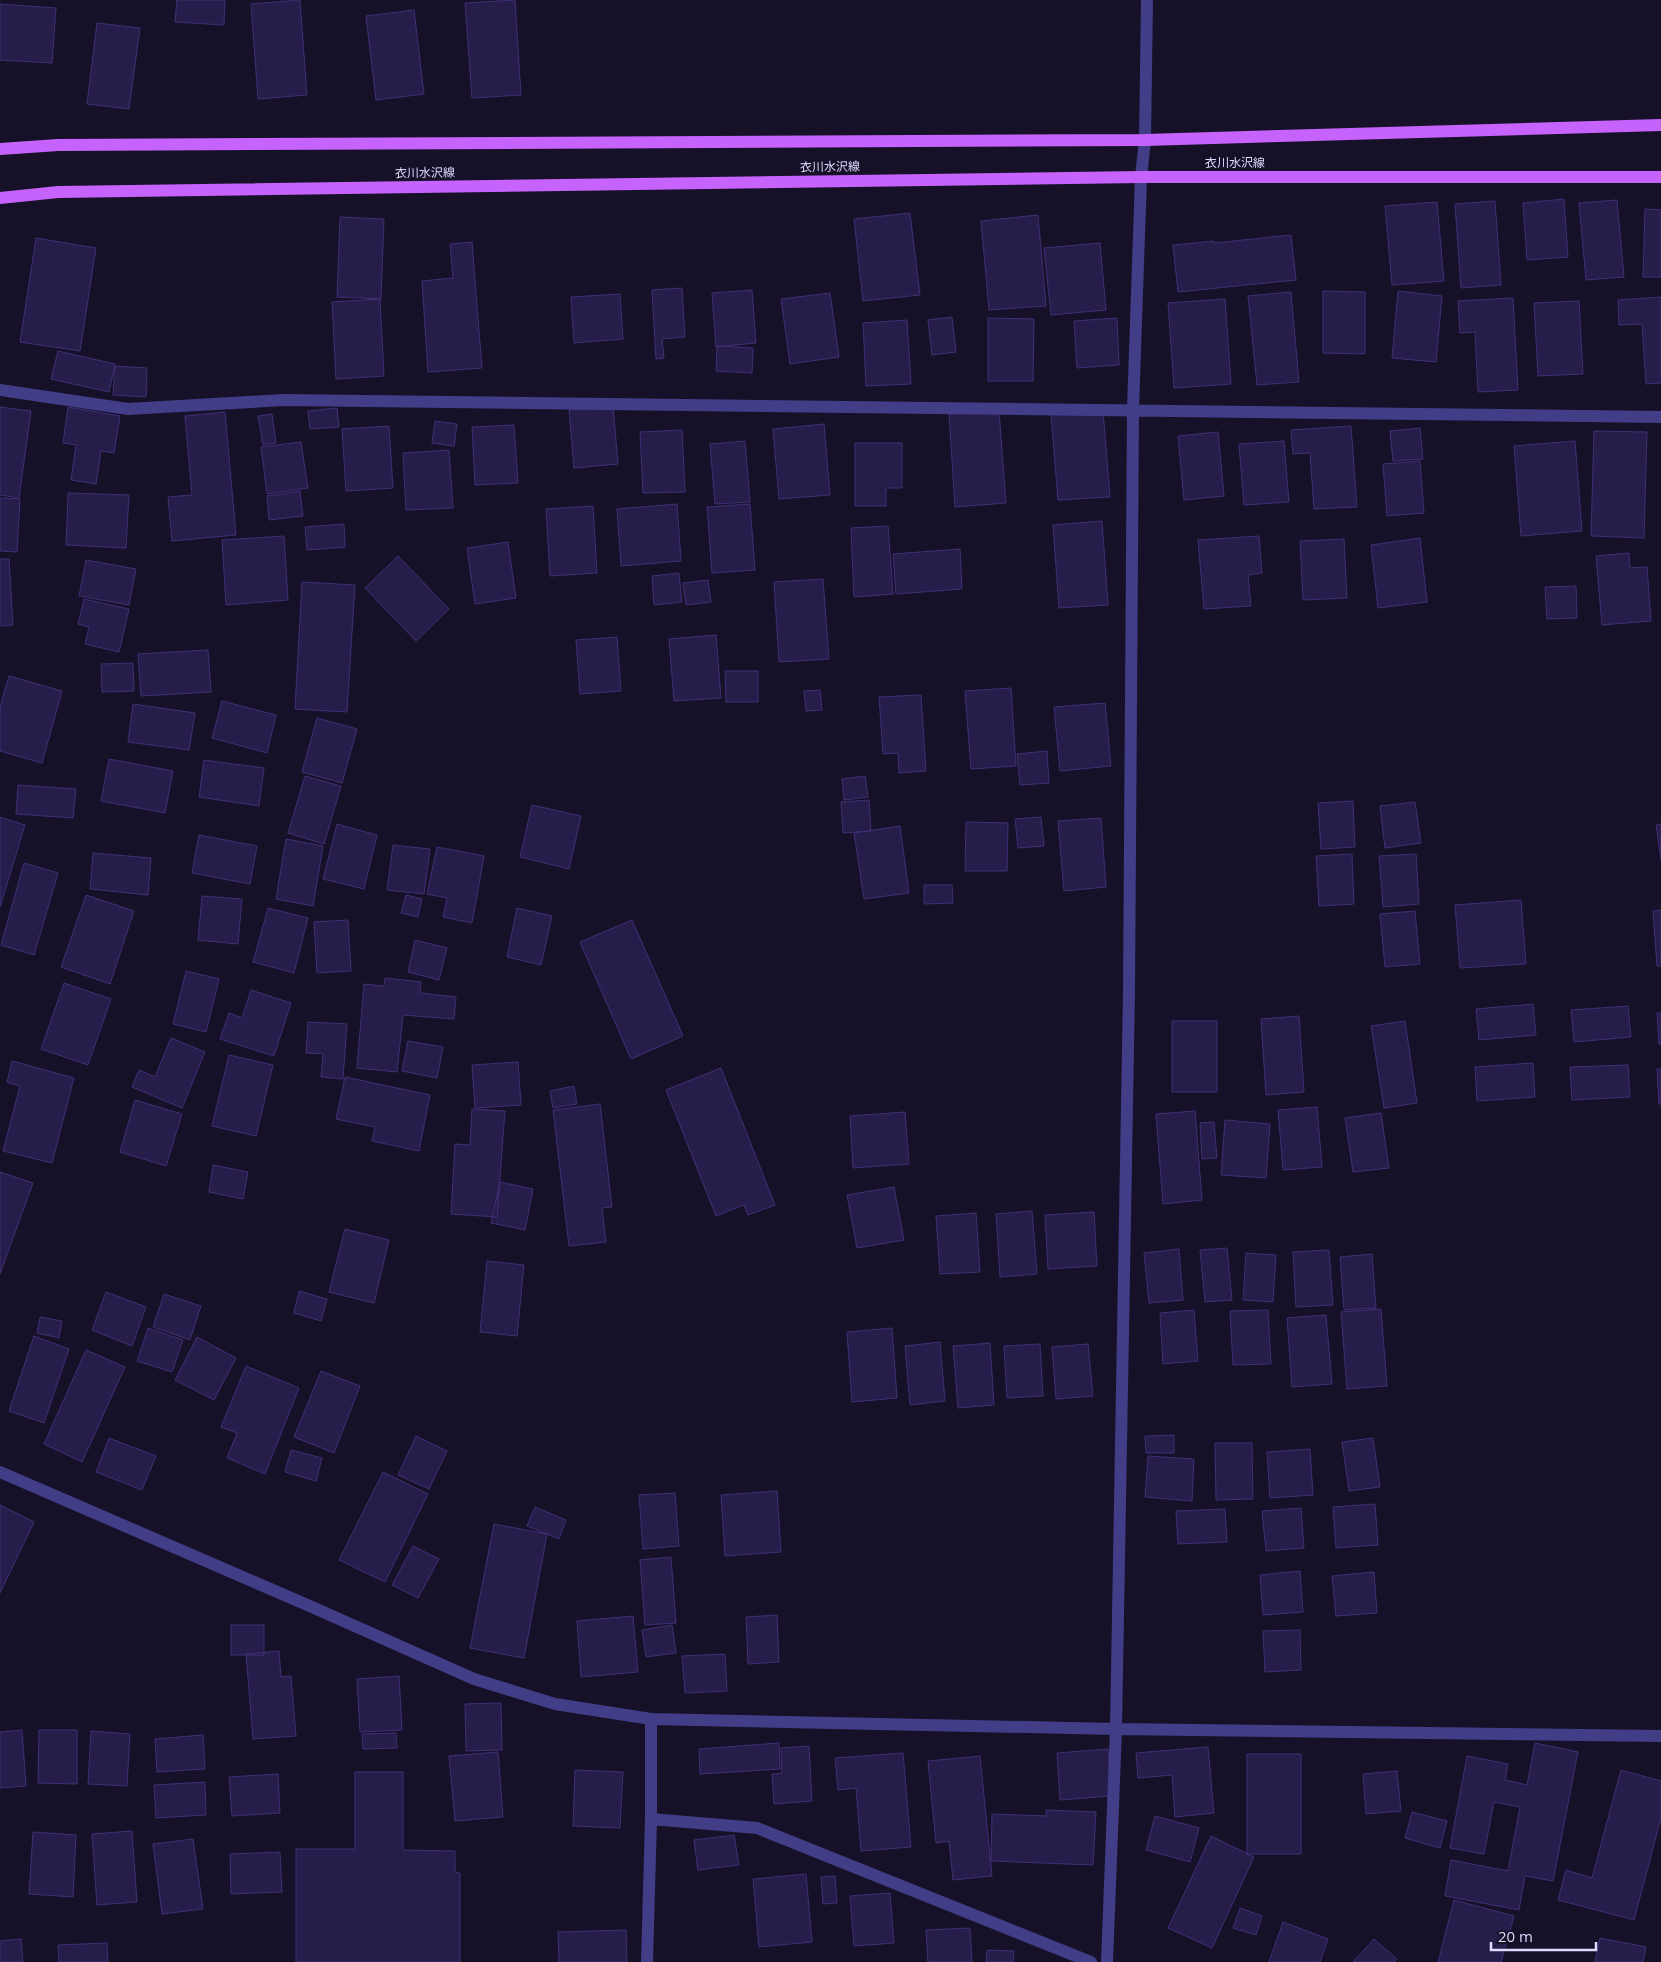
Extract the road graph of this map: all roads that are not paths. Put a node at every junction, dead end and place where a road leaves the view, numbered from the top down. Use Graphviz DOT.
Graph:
graph roads {
  1 [pos="1147,0"];
  2 [pos="1661,125"];
  3 [pos="1145,140"];
  4 [pos="0,149"];
  5 [pos="1141,177"];
  6 [pos="1661,177"];
  7 [pos="0,198"];
  8 [pos="0,390"];
  9 [pos="1133,409"];
  10 [pos="1661,417"];
  11 [pos="0,1472"];
  12 [pos="651,1719"];
  13 [pos="1116,1729"];
  14 [pos="1661,1736"];
  15 [pos="651,1819"];
  16 [pos="648,1962"];
  17 [pos="1091,1962"];
  18 [pos="1107,1962"];
  1 -- 3 [label="street"];
  2 -- 3 [label="main road, 衣川水沢線"];
  3 -- 4 [label="main road, 衣川水沢線"];
  3 -- 5 [label="street"];
  5 -- 6 [label="main road, 衣川水沢線"];
  5 -- 7 [label="main road, 衣川水沢線"];
  5 -- 9 [label="street"];
  8 -- 9 [label="street"];
  9 -- 10 [label="street"];
  9 -- 13 [label="street"];
  11 -- 12 [label="street"];
  12 -- 13 [label="street"];
  12 -- 15 [label="street"];
  13 -- 14 [label="street"];
  13 -- 18 [label="street"];
  15 -- 16 [label="street"];
  15 -- 17 [label="street"];
}
